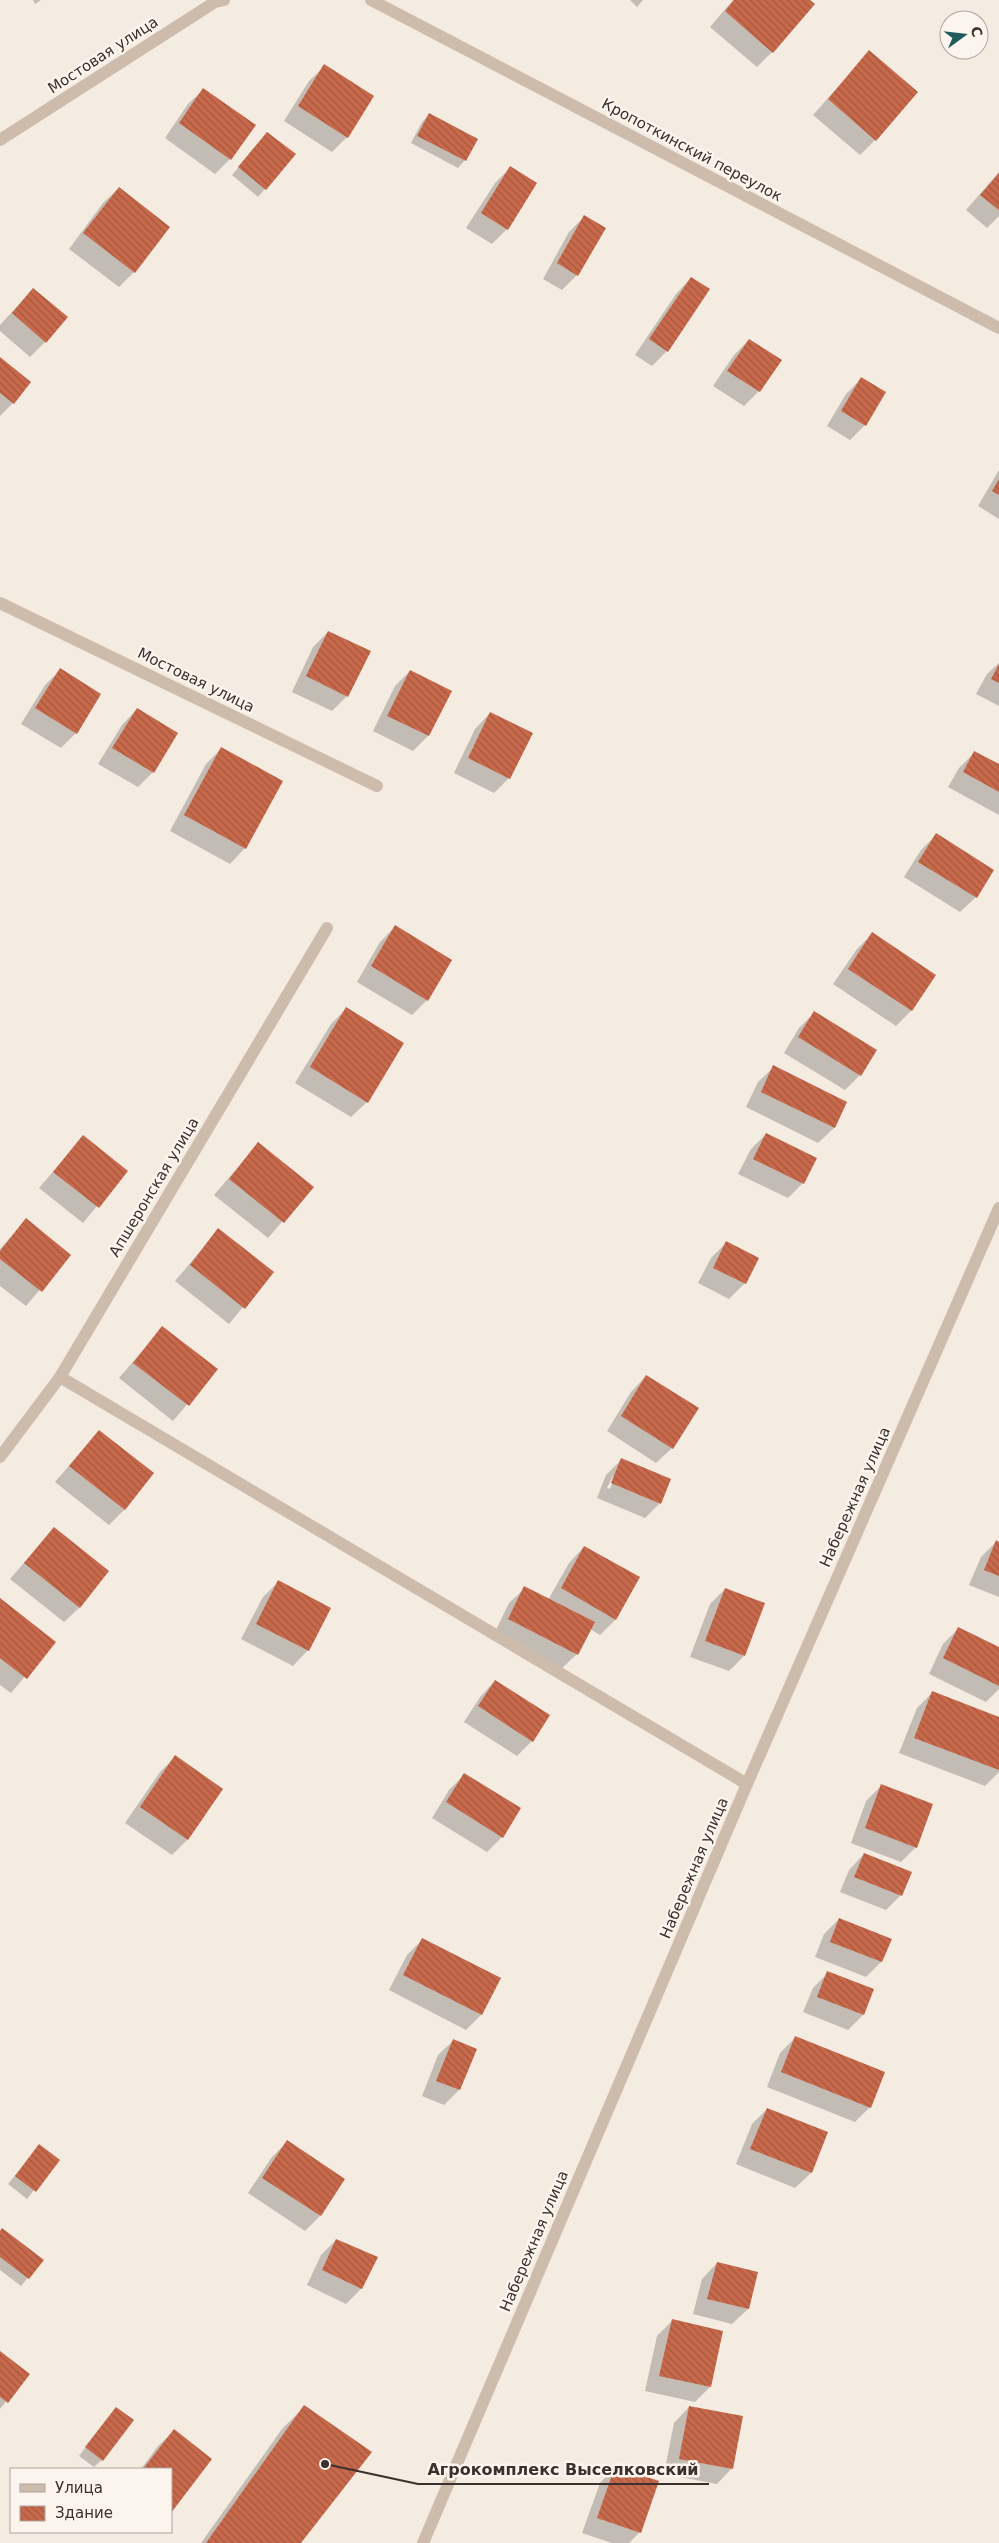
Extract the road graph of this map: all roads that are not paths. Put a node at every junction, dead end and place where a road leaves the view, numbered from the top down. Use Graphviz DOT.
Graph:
graph roads {
  1 [pos="224,0"];
  2 [pos="371,0"];
  3 [pos="0,140"];
  4 [pos="999,328"];
  5 [pos="0,603"];
  6 [pos="377,786"];
  7 [pos="327,928"];
  8 [pos="999,1208"];
  9 [pos="60,1377"];
  10 [pos="0,1457"];
  11 [pos="747,1784"];
  12 [pos="423,2543"];
  1 -- 3 [label="street, Мостовая улица"];
  2 -- 4 [label="street, Кропоткинский переулок"];
  5 -- 6 [label="street, Мостовая улица"];
  7 -- 9 [label="street, Апшеронская улица"];
  8 -- 11 [label="street, Набережная улица"];
  9 -- 10 [label="street, Апшеронская улица"];
  9 -- 11 [label="street"];
  11 -- 12 [label="street, Набережная улица"];
}
